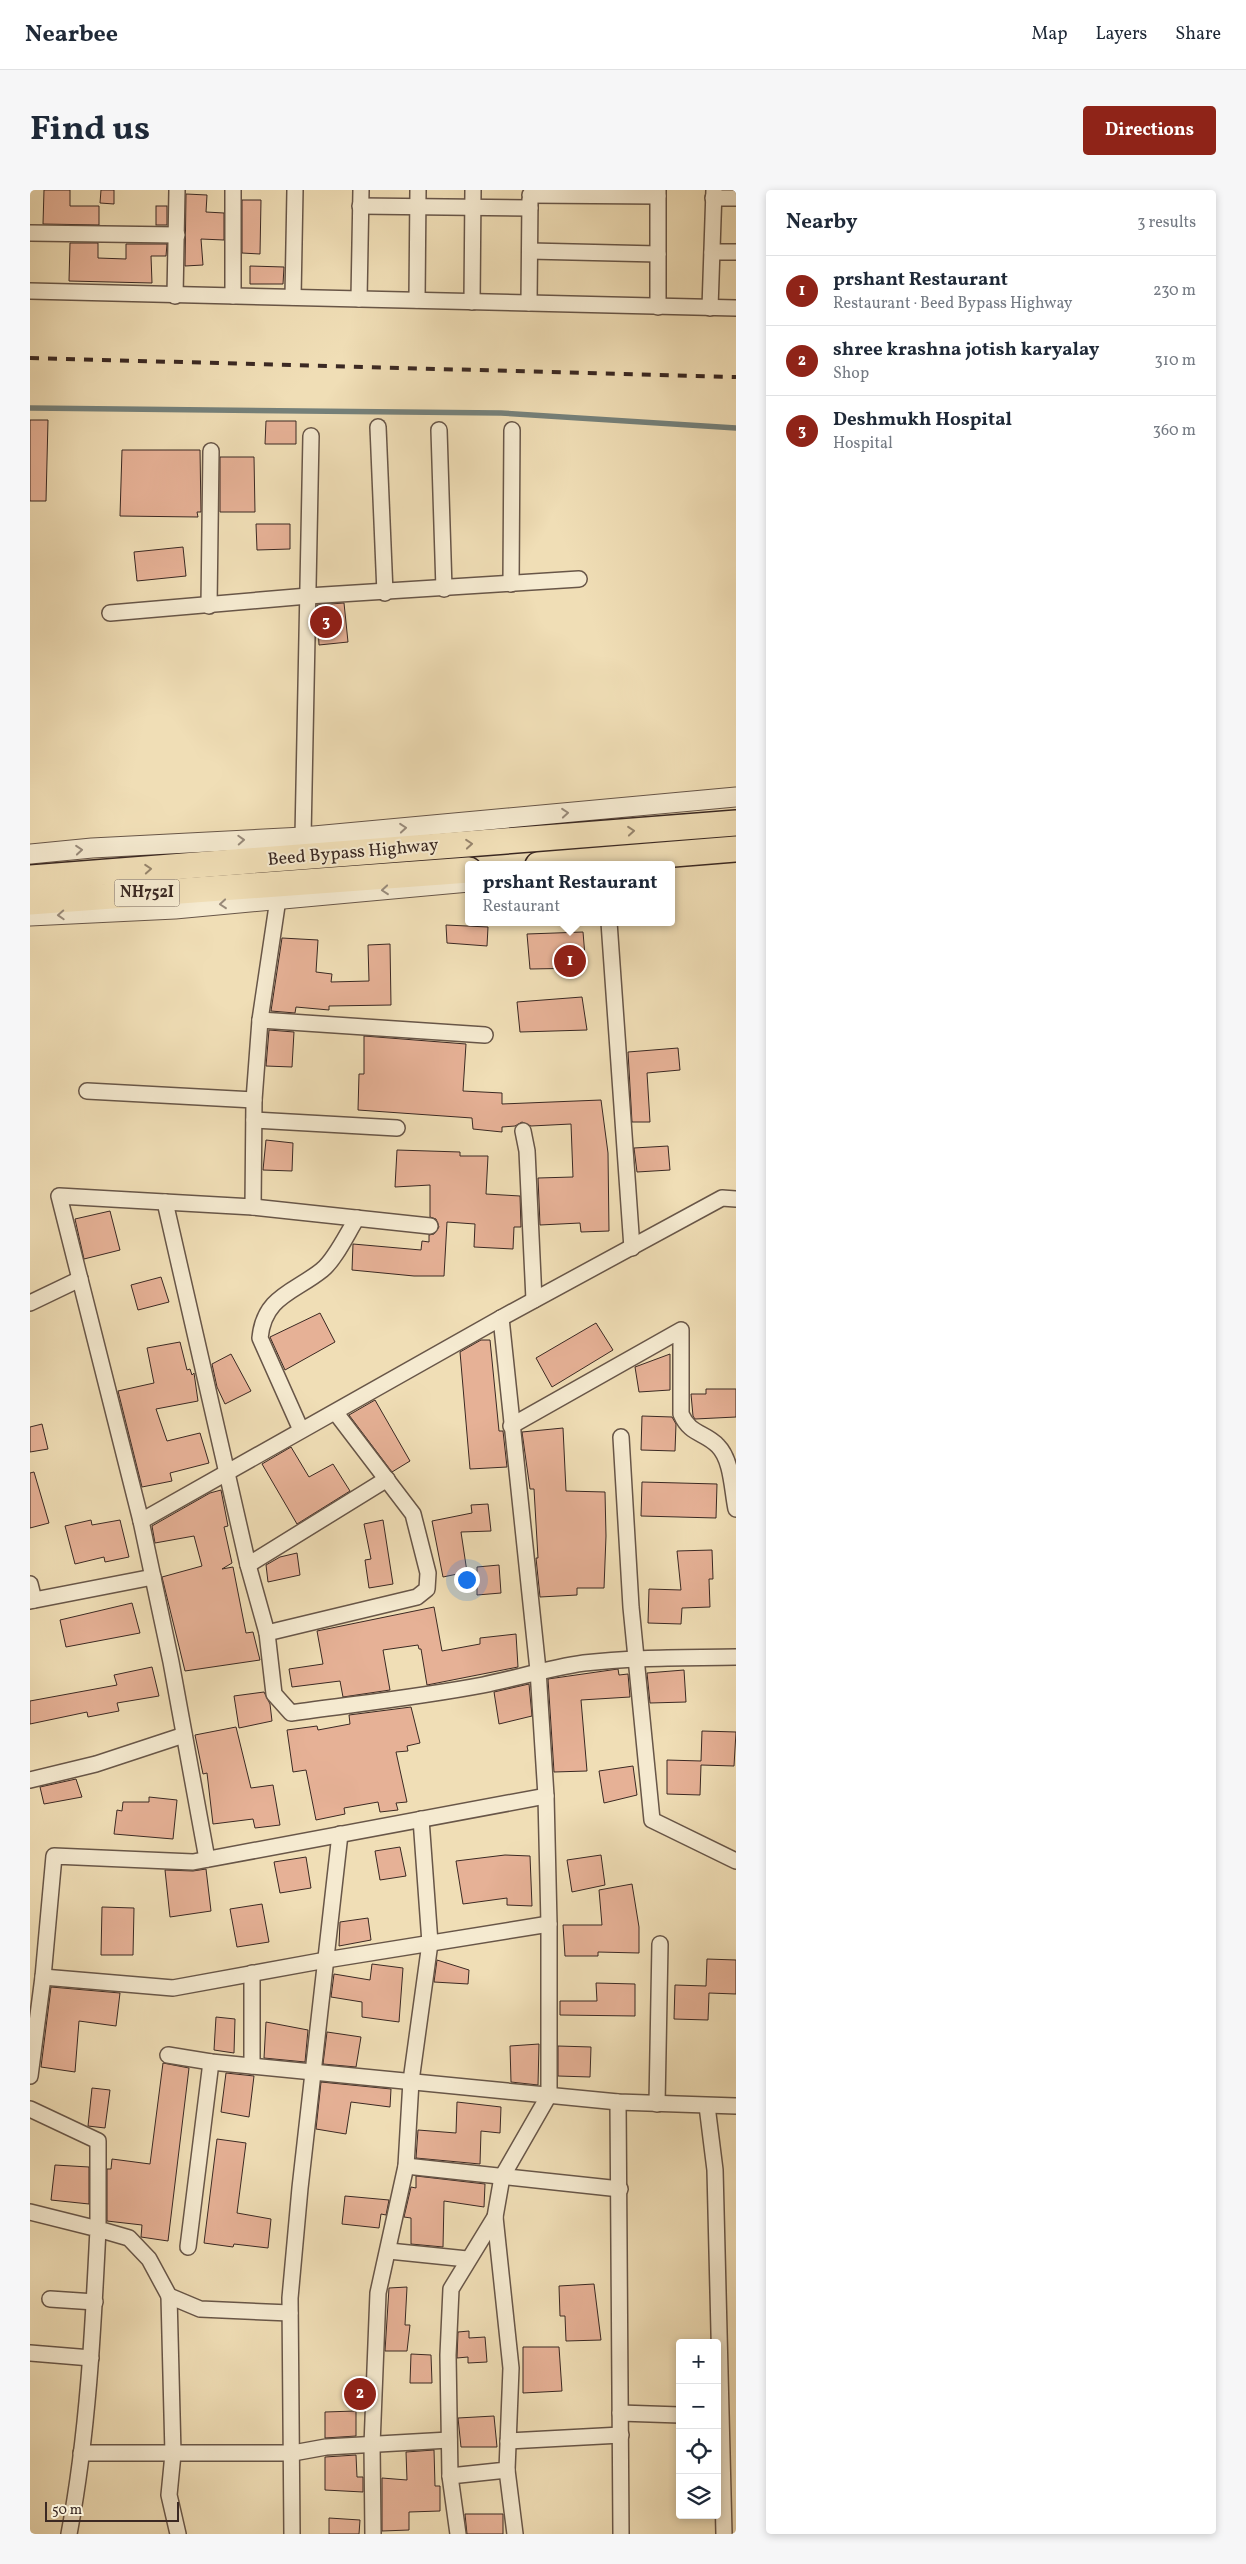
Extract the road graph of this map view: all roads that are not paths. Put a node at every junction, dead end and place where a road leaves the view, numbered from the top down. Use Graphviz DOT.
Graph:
graph roads {
  1 [pos="177,190"];
  2 [pos="233,190"];
  3 [pos="295,190"];
  4 [pos="360,190"];
  5 [pos="418,190"];
  6 [pos="473,190"];
  7 [pos="658,193"];
  8 [pos="714,194"];
  9 [pos="530,198"];
  10 [pos="736,198"];
  11 [pos="360,206"];
  12 [pos="418,206"];
  13 [pos="473,207"];
  14 [pos="30,233"];
  15 [pos="177,235"];
  16 [pos="530,251"];
  17 [pos="712,252"];
  18 [pos="736,252"];
  19 [pos="658,254"];
  20 [pos="30,291"];
  21 [pos="175,296"];
  22 [pos="233,296"];
  23 [pos="293,298"];
  24 [pos="359,299"];
  25 [pos="417,300"];
  26 [pos="472,302"];
  27 [pos="529,303"];
  28 [pos="658,307"];
  29 [pos="710,308"];
  30 [pos="736,308"];
  31 [pos="378,427"];
  32 [pos="439,430"];
  33 [pos="512,430"];
  34 [pos="311,436"];
  35 [pos="211,451"];
  36 [pos="579,579"];
  37 [pos="511,584"];
  38 [pos="444,589"];
  39 [pos="385,593"];
  40 [pos="308,596"];
  41 [pos="208,606"];
  42 [pos="110,613"];
  43 [pos="736,797"];
  44 [pos="736,822"];
  45 [pos="303,837"];
  46 [pos="736,849"];
  47 [pos="30,854"];
  48 [pos="588,861"];
  49 [pos="736,861"];
  50 [pos="675,866"];
  51 [pos="465,870"];
  52 [pos="30,878"];
  53 [pos="465,882"];
  54 [pos="271,892"];
  55 [pos="30,902"];
  56 [pos="30,916"];
  57 [pos="609,926"];
  58 [pos="260,1020"];
  59 [pos="486,1035"];
  60 [pos="87,1091"];
  61 [pos="254,1100"];
  62 [pos="254,1120"];
  63 [pos="397,1128"];
  64 [pos="523,1132"];
  65 [pos="736,1200"];
  66 [pos="165,1202"];
  67 [pos="253,1207"];
  68 [pos="358,1218"];
  69 [pos="430,1226"];
  70 [pos="632,1248"];
  71 [pos="80,1279"];
  72 [pos="534,1300"];
  73 [pos="30,1303"];
  74 [pos="500,1318"];
  75 [pos="336,1413"];
  76 [pos="511,1426"];
  77 [pos="301,1430"];
  78 [pos="621,1437"];
  79 [pos="227,1473"];
  80 [pos="387,1479"];
  81 [pos="736,1509"];
  82 [pos="141,1521"];
  83 [pos="248,1565"];
  84 [pos="153,1577"];
  85 [pos="30,1584"];
  86 [pos="32,1601"];
  87 [pos="268,1633"];
  88 [pos="736,1657"];
  89 [pos="638,1659"];
  90 [pos="538,1670"];
  91 [pos="184,1735"];
  92 [pos="30,1780"];
  93 [pos="546,1796"];
  94 [pos="421,1819"];
  95 [pos="340,1834"];
  96 [pos="207,1859"];
  97 [pos="736,1861"];
  98 [pos="549,1924"];
  99 [pos="430,1943"];
  100 [pos="660,1944"];
  101 [pos="326,1960"];
  102 [pos="252,1973"];
  103 [pos="43,1977"];
  104 [pos="168,2055"];
  105 [pos="211,2062"];
  106 [pos="252,2066"];
  107 [pos="314,2071"];
  108 [pos="30,2076"];
  109 [pos="411,2081"];
  110 [pos="549,2095"];
  111 [pos="618,2102"];
  112 [pos="657,2104"];
  113 [pos="707,2106"];
  114 [pos="736,2106"];
  115 [pos="30,2109"];
  116 [pos="406,2166"];
  117 [pos="502,2177"];
  118 [pos="620,2189"];
  119 [pos="30,2212"];
  120 [pos="495,2217"];
  121 [pos="98,2229"];
  122 [pos="188,2247"];
  123 [pos="389,2251"];
  124 [pos="467,2259"];
  125 [pos="169,2296"];
  126 [pos="50,2299"];
  127 [pos="94,2302"];
  128 [pos="290,2313"];
  129 [pos="30,2353"];
  130 [pos="91,2358"];
  131 [pos="718,2384"];
  132 [pos="620,2413"];
  133 [pos="676,2415"];
  134 [pos="720,2429"];
  135 [pos="621,2435"];
  136 [pos="449,2440"];
  137 [pos="508,2441"];
  138 [pos="372,2445"];
  139 [pos="81,2453"];
  140 [pos="293,2453"];
  141 [pos="173,2454"];
  142 [pos="507,2470"];
  143 [pos="450,2476"];
  144 [pos="69,2534"];
  145 [pos="178,2534"];
  146 [pos="292,2534"];
  147 [pos="373,2534"];
  148 [pos="458,2534"];
  149 [pos="515,2534"];
  150 [pos="621,2534"];
  151 [pos="724,2534"];
  1 -- 15 [label="street"];
  2 -- 22 [label="street"];
  3 -- 23 [label="street"];
  4 -- 11 [label="street"];
  5 -- 12 [label="street"];
  6 -- 13 [label="street"];
  7 -- 9 [label="street"];
  7 -- 19 [label="street"];
  8 -- 10 [label="street"];
  8 -- 17 [label="street"];
  9 -- 13 [label="street"];
  9 -- 16 [label="street"];
  11 -- 12 [label="street"];
  11 -- 24 [label="street"];
  12 -- 13 [label="street"];
  12 -- 25 [label="street"];
  13 -- 26 [label="street"];
  14 -- 15 [label="street"];
  15 -- 21 [label="street"];
  16 -- 19 [label="street"];
  16 -- 27 [label="street"];
  17 -- 18 [label="street"];
  17 -- 29 [label="street"];
  19 -- 28 [label="street"];
  20 -- 21 [label="street"];
  21 -- 22 [label="street"];
  22 -- 23 [label="street"];
  23 -- 24 [label="street"];
  24 -- 25 [label="street"];
  25 -- 26 [label="street"];
  26 -- 27 [label="street"];
  27 -- 28 [label="street"];
  28 -- 29 [label="street"];
  29 -- 30 [label="street"];
  31 -- 39 [label="street"];
  32 -- 38 [label="street"];
  33 -- 37 [label="street"];
  34 -- 40 [label="street"];
  35 -- 41 [label="street"];
  36 -- 37 [label="street"];
  37 -- 38 [label="street"];
  38 -- 39 [label="street"];
  39 -- 40 [label="street"];
  40 -- 41 [label="street"];
  40 -- 45 [label="street"];
  41 -- 42 [label="street"];
  45 -- 43 [label="street, one-way"];
  52 -- 44 [label="highway, Beed Bypass Highway / NH752I, one-way"];
  47 -- 45 [label="street, one-way"];
  46 -- 48 [label="highway"];
  49 -- 50 [label="street"];
  51 -- 54 [label="highway, Beed Bypass Highway / NH752I"];
  53 -- 54 [label="street, one-way"];
  54 -- 55 [label="highway, Beed Bypass Highway / NH752I"];
  54 -- 56 [label="street, one-way"];
  54 -- 58 [label="street"];
  57 -- 70 [label="street"];
  58 -- 59 [label="street"];
  58 -- 61 [label="street"];
  60 -- 61 [label="street"];
  61 -- 62 [label="street"];
  62 -- 63 [label="street"];
  62 -- 67 [label="street"];
  64 -- 72 [label="street"];
  65 -- 70 [label="street"];
  66 -- 67 [label="street"];
  66 -- 71 [label="street"];
  66 -- 79 [label="street"];
  67 -- 68 [label="street"];
  68 -- 69 [label="street"];
  68 -- 77 [label="street"];
  70 -- 72 [label="street"];
  71 -- 73 [label="street"];
  71 -- 82 [label="street"];
  72 -- 74 [label="street"];
  74 -- 75 [label="street"];
  74 -- 76 [label="street"];
  75 -- 77 [label="street"];
  75 -- 80 [label="street"];
  76 -- 81 [label="street"];
  76 -- 90 [label="street"];
  77 -- 79 [label="street"];
  78 -- 89 [label="street"];
  79 -- 82 [label="street"];
  79 -- 83 [label="street"];
  80 -- 83 [label="street"];
  80 -- 87 [label="street"];
  82 -- 84 [label="street"];
  83 -- 87 [label="street"];
  84 -- 86 [label="street"];
  84 -- 91 [label="street"];
  85 -- 86 [label="street"];
  87 -- 90 [label="street"];
  88 -- 89 [label="street"];
  89 -- 90 [label="street"];
  89 -- 97 [label="street"];
  90 -- 93 [label="street"];
  91 -- 92 [label="street"];
  91 -- 96 [label="street"];
  93 -- 94 [label="street"];
  93 -- 98 [label="street"];
  94 -- 95 [label="street"];
  94 -- 99 [label="street"];
  95 -- 96 [label="street"];
  95 -- 101 [label="street"];
  96 -- 103 [label="street"];
  98 -- 99 [label="street"];
  98 -- 110 [label="street"];
  99 -- 101 [label="street"];
  99 -- 109 [label="street"];
  100 -- 112 [label="street"];
  101 -- 102 [label="street"];
  101 -- 107 [label="street"];
  102 -- 103 [label="street"];
  102 -- 106 [label="street"];
  103 -- 108 [label="street"];
  104 -- 105 [label="street"];
  105 -- 106 [label="street"];
  105 -- 122 [label="street"];
  106 -- 107 [label="street"];
  107 -- 109 [label="street"];
  107 -- 128 [label="street"];
  109 -- 110 [label="street"];
  109 -- 116 [label="street"];
  110 -- 111 [label="street"];
  110 -- 117 [label="street"];
  111 -- 112 [label="street"];
  111 -- 118 [label="street"];
  112 -- 113 [label="street"];
  113 -- 114 [label="street"];
  113 -- 131 [label="street"];
  115 -- 121 [label="street"];
  116 -- 117 [label="street"];
  116 -- 123 [label="street"];
  117 -- 118 [label="street"];
  117 -- 120 [label="street"];
  118 -- 132 [label="street"];
  119 -- 121 [label="street"];
  120 -- 124 [label="street"];
  120 -- 137 [label="street"];
  121 -- 125 [label="street"];
  121 -- 127 [label="street"];
  123 -- 124 [label="street"];
  123 -- 138 [label="street"];
  124 -- 136 [label="street"];
  125 -- 128 [label="street"];
  125 -- 141 [label="street"];
  126 -- 127 [label="street"];
  127 -- 130 [label="street"];
  128 -- 140 [label="street"];
  129 -- 130 [label="street"];
  130 -- 139 [label="street"];
  132 -- 133 [label="street"];
  132 -- 135 [label="street"];
  134 -- 151 [label="street"];
  135 -- 137 [label="street"];
  135 -- 150 [label="street"];
  136 -- 138 [label="street"];
  136 -- 143 [label="street"];
  137 -- 142 [label="street"];
  138 -- 140 [label="street"];
  138 -- 147 [label="street"];
  139 -- 141 [label="street"];
  139 -- 144 [label="street"];
  140 -- 141 [label="street"];
  140 -- 146 [label="street"];
  141 -- 145 [label="street"];
  142 -- 143 [label="street"];
  142 -- 149 [label="street"];
  143 -- 148 [label="street"];
}
